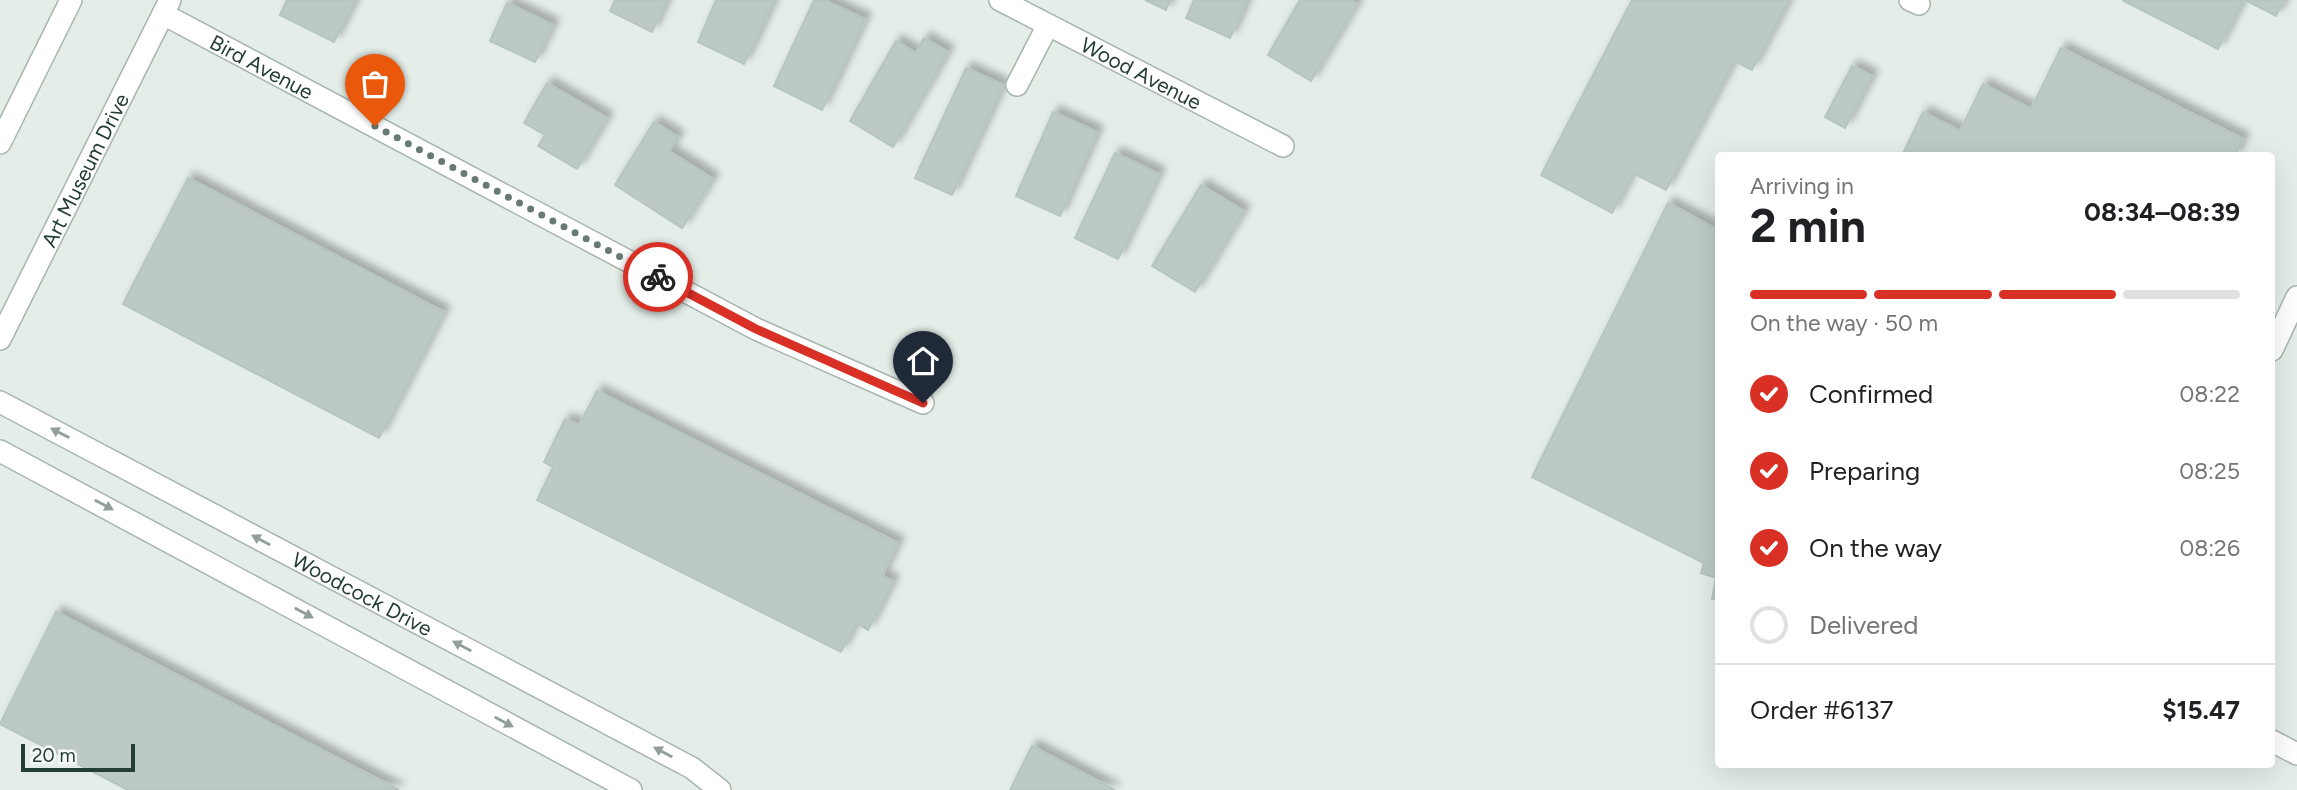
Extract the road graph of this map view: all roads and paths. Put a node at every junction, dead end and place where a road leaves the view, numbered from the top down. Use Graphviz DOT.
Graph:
graph roads {
  1 [pos="71,0"];
  2 [pos="1000,0"];
  3 [pos="166,7"];
  4 [pos="1048,24"];
  5 [pos="1017,85"];
  6 [pos="0,143"];
  7 [pos="1283,146"];
  8 [pos="2297,297"];
  9 [pos="0,339"];
  10 [pos="2275,344"];
  11 [pos="0,402"];
  12 [pos="923,403"];
  13 [pos="0,451"];
  14 [pos="2275,743"];
  15 [pos="2297,754"];
  16 [pos="631,790"];
  17 [pos="720,790"];
  1 -- 6 [label="street"];
  2 -- 4 [label="street, Wood Avenue"];
  3 -- 9 [label="street, Art Museum Drive"];
  3 -- 12 [label="street, Bird Avenue"];
  4 -- 5 [label="street"];
  4 -- 7 [label="street, Wood Avenue"];
  8 -- 10 [label="street"];
  17 -- 11 [label="street, Woodcock Drive, one-way"];
  13 -- 16 [label="street, one-way"];
  14 -- 15 [label="street"];
}
